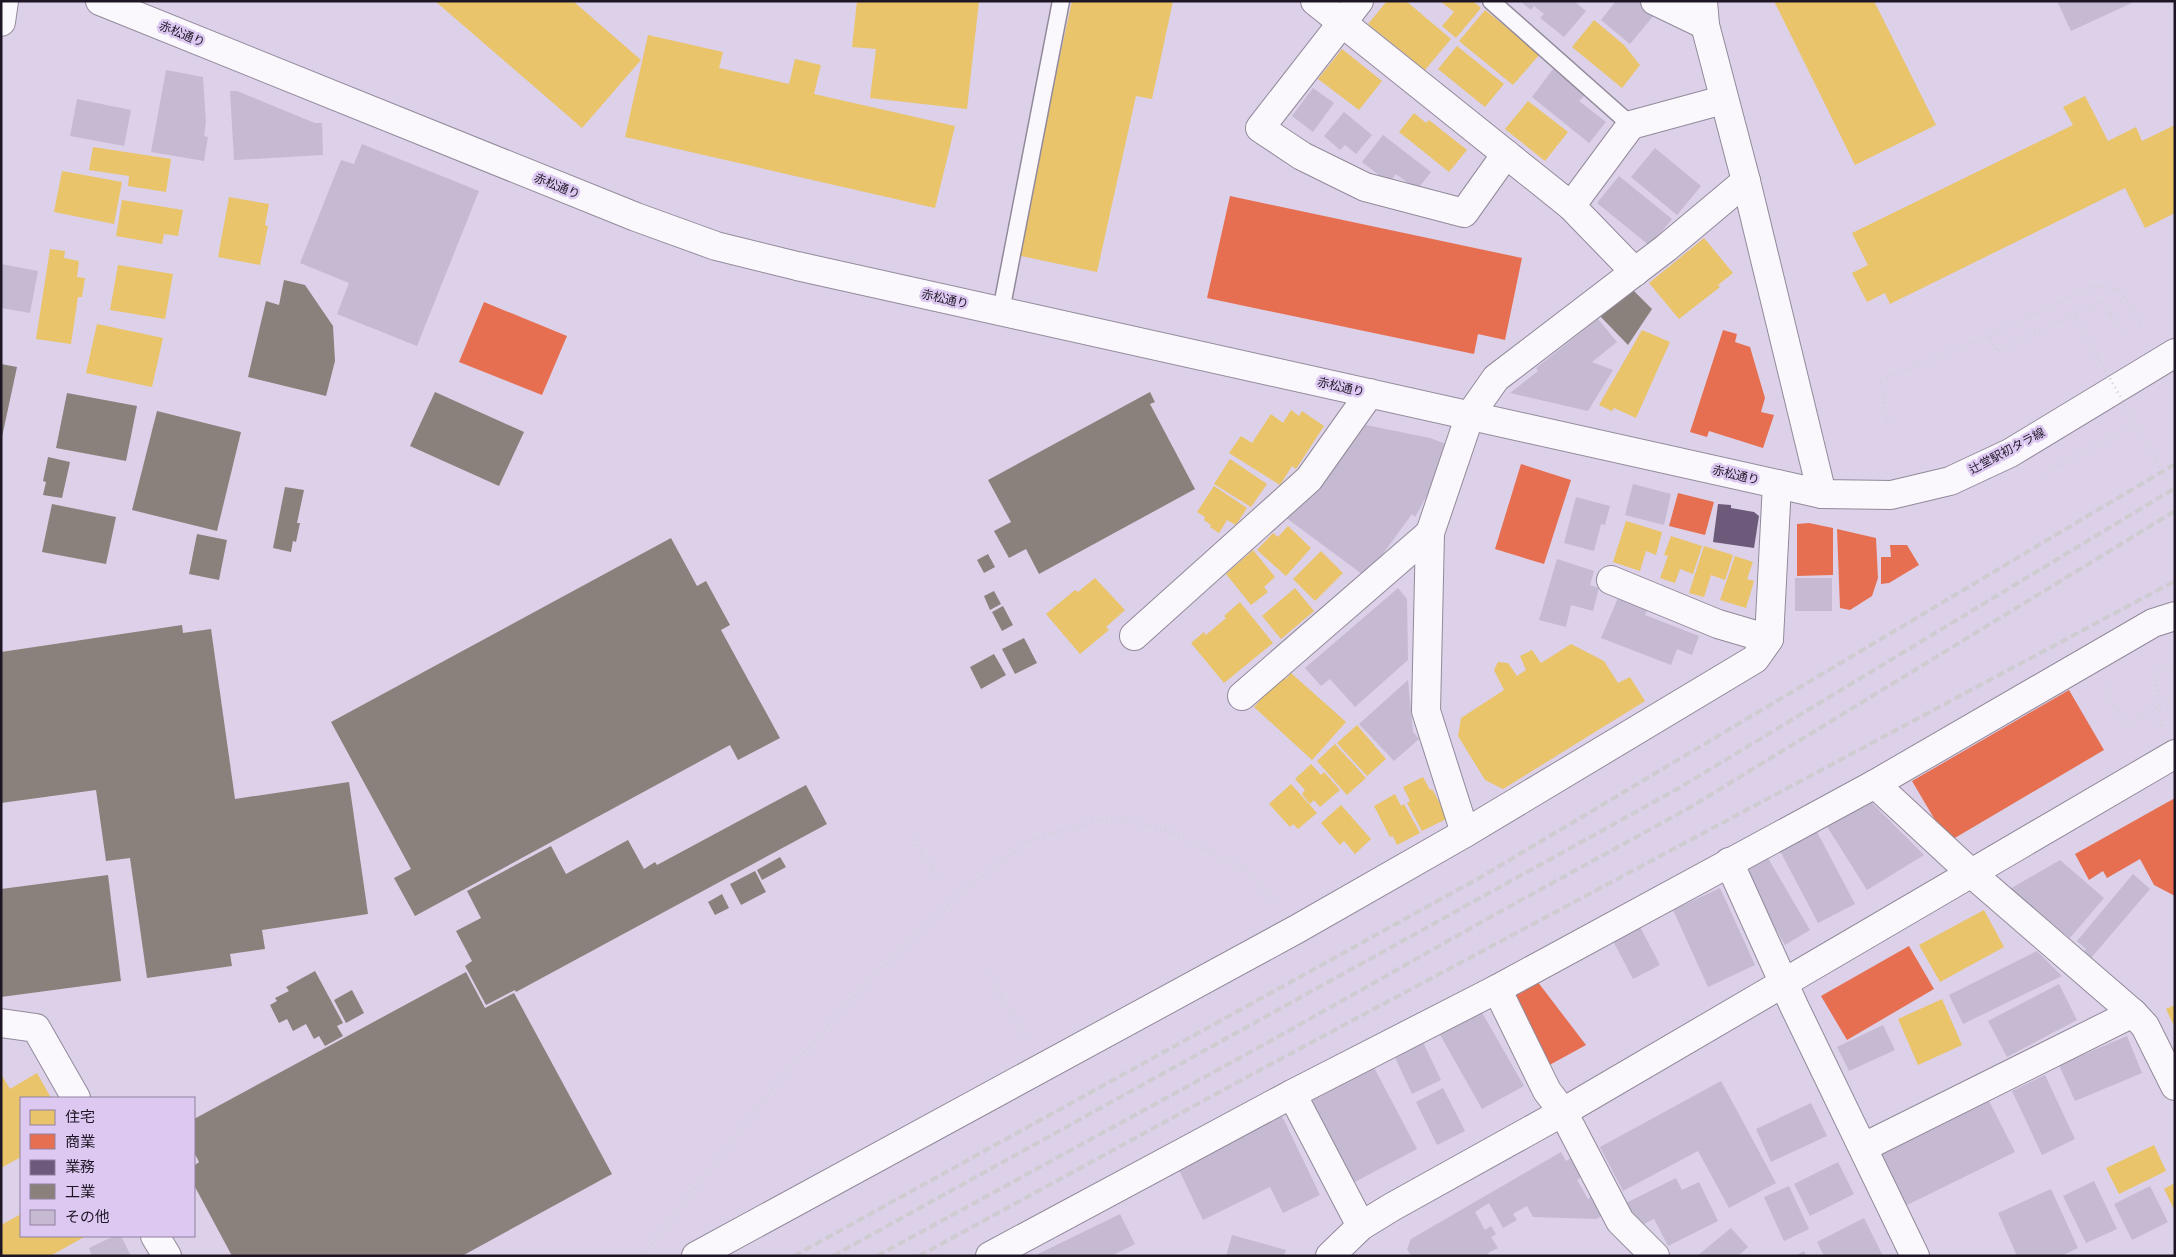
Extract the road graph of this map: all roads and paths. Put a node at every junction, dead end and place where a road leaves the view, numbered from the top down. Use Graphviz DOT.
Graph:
graph roads {
  1 [pos="4,1"];
  2 [pos="100,1"];
  3 [pos="1061,1"];
  4 [pos="1315,1"];
  5 [pos="1359,1"];
  6 [pos="1491,1"];
  7 [pos="1655,1"];
  8 [pos="1704,13"];
  9 [pos="1,22"];
  10 [pos="1341,23"];
  11 [pos="1723,100"];
  12 [pos="1631,125"];
  13 [pos="1506,154"];
  14 [pos="1746,181"];
  15 [pos="1571,206"];
  16 [pos="1635,272"];
  17 [pos="1000,311"];
  18 [pos="2074,315"];
  19 [pos="2141,324"];
  20 [pos="2123,335"];
  21 [pos="1989,336"];
  22 [pos="2175,353"];
  23 [pos="1370,393"];
  24 [pos="1470,415"];
  25 [pos="1888,423"];
  26 [pos="1776,484"];
  27 [pos="2175,493"];
  28 [pos="1822,494"];
  29 [pos="1430,533"];
  30 [pos="1611,580"];
  31 [pos="2175,616"];
  32 [pos="1134,636"];
  33 [pos="1769,639"];
  34 [pos="2175,663"];
  35 [pos="2104,687"];
  36 [pos="1242,696"];
  37 [pos="2175,696"];
  38 [pos="2168,743"];
  39 [pos="1875,784"];
  40 [pos="1464,833"];
  41 [pos="913,836"];
  42 [pos="1729,862"];
  43 [pos="1971,872"];
  44 [pos="938,879"];
  45 [pos="1297,929"];
  46 [pos="990,975"];
  47 [pos="1783,983"];
  48 [pos="1497,989"];
  49 [pos="2132,1013"];
  50 [pos="1,1023"];
  51 [pos="1042,1069"];
  52 [pos="2175,1086"];
  53 [pos="1292,1094"];
  54 [pos="75,1097"];
  55 [pos="1563,1112"];
  56 [pos="1864,1147"];
  57 [pos="1362,1226"];
  58 [pos="157,1237"];
  59 [pos="167,1256"];
  60 [pos="642,1256"];
  61 [pos="696,1256"];
  62 [pos="990,1256"];
  63 [pos="1330,1256"];
  64 [pos="1654,1256"];
  65 [pos="1915,1256"];
  1 -- 9 [label="street"];
  2 -- 17 [label="street, 赤松通り"];
  3 -- 17 [label="lane"];
  4 -- 10 [label="street"];
  5 -- 10 [label="street"];
  6 -- 12 [label="lane"];
  7 -- 8 [label="street"];
  8 -- 11 [label="street"];
  10 -- 13 [label="street"];
  10 -- 13 [label="street"];
  11 -- 12 [label="street"];
  11 -- 14 [label="street"];
  12 -- 15 [label="street"];
  13 -- 15 [label="street"];
  14 -- 16 [label="street"];
  14 -- 28 [label="street"];
  15 -- 16 [label="street"];
  16 -- 24 [label="street"];
  17 -- 23 [label="street, 赤松通り"];
  18 -- 20 [label="path, bridge"];
  18 -- 21 [label="path"];
  18 -- 27 [label="path, bridge"];
  19 -- 21 [label="path"];
  21 -- 25 [label="path"];
  22 -- 28 [label="street, 辻堂駅初タラ線"];
  23 -- 24 [label="street, 赤松通り"];
  23 -- 32 [label="street"];
  24 -- 26 [label="street, 赤松通り"];
  24 -- 29 [label="street"];
  26 -- 28 [label="street, 赤松通り"];
  26 -- 33 [label="street"];
  29 -- 36 [label="street"];
  29 -- 40 [label="street"];
  30 -- 33 [label="street"];
  31 -- 39 [label="street"];
  33 -- 40 [label="street"];
  34 -- 38 [label="path"];
  35 -- 37 [label="path, bridge"];
  38 -- 43 [label="street"];
  39 -- 42 [label="street"];
  39 -- 43 [label="street"];
  40 -- 45 [label="street"];
  41 -- 44 [label="path"];
  42 -- 47 [label="street"];
  42 -- 48 [label="street"];
  43 -- 47 [label="street"];
  43 -- 49 [label="street"];
  45 -- 51 [label="street"];
  45 -- 60 [label="path"];
  46 -- 51 [label="path"];
  47 -- 55 [label="street"];
  47 -- 56 [label="street"];
  48 -- 53 [label="street"];
  48 -- 55 [label="street"];
  49 -- 52 [label="street"];
  49 -- 56 [label="street"];
  50 -- 54 [label="street"];
  51 -- 61 [label="street"];
  53 -- 57 [label="street"];
  53 -- 62 [label="street"];
  55 -- 57 [label="street"];
  55 -- 64 [label="street"];
  56 -- 65 [label="street"];
  57 -- 63 [label="street"];
  58 -- 59 [label="street"];
}
